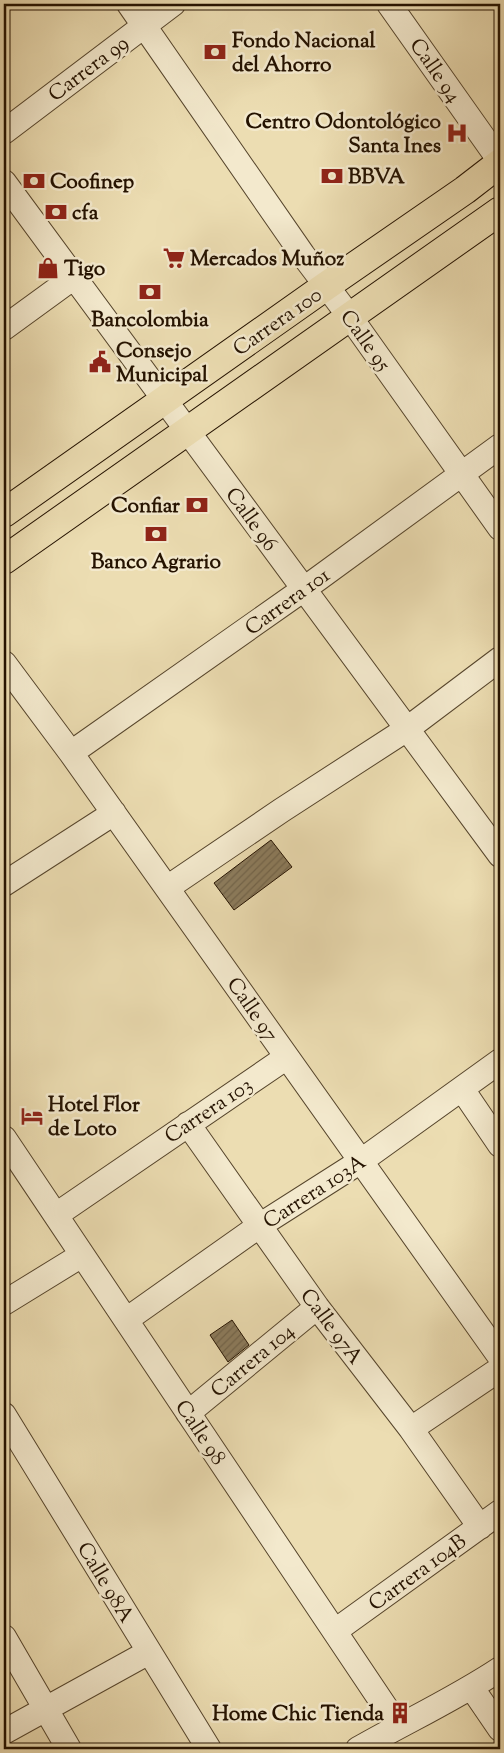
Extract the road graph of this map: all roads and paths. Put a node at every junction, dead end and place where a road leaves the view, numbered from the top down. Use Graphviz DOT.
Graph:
graph roads {
  1 [pos="129,4"];
  2 [pos="174,4"];
  3 [pos="389,4"];
  4 [pos="144,25"];
  5 [pos="4,132"];
  6 [pos="500,162"];
  7 [pos="4,182"];
  8 [pos="500,211"];
  9 [pos="74,277"];
  10 [pos="326,286"];
  11 [pos="350,317"];
  12 [pos="4,328"];
  13 [pos="164,400"];
  14 [pos="188,431"];
  15 [pos="500,446"];
  16 [pos="461,473"];
  17 [pos="4,513"];
  18 [pos="500,528"];
  19 [pos="4,560"];
  20 [pos="304,589"];
  21 [pos="500,659"];
  22 [pos="4,663"];
  23 [pos="407,729"];
  24 [pos="72,754"];
  25 [pos="114,813"];
  26 [pos="500,854"];
  27 [pos="4,884"];
  28 [pos="167,888"];
  29 [pos="287,1057"];
  30 [pos="500,1061"];
  31 [pos="462,1089"];
  32 [pos="188,1124"];
  33 [pos="4,1138"];
  34 [pos="500,1146"];
  35 [pos="361,1161"];
  36 [pos="56,1215"];
  37 [pos="259,1226"];
  38 [pos="82,1255"];
  39 [pos="4,1303"];
  40 [pos="317,1307"];
  41 [pos="126,1320"];
  42 [pos="500,1357"];
  43 [pos="500,1369"];
  44 [pos="188,1413"];
  45 [pos="4,1415"];
  46 [pos="411,1429"];
  47 [pos="500,1512"];
  48 [pos="480,1527"];
  49 [pos="334,1631"];
  50 [pos="4,1637"];
  51 [pos="148,1652"];
  52 [pos="500,1669"];
  53 [pos="472,1688"];
  54 [pos="46,1710"];
  55 [pos="398,1726"];
  56 [pos="500,1729"];
  57 [pos="4,1732"];
  58 [pos="69,1749"];
  59 [pos="209,1749"];
  60 [pos="358,1749"];
  1 -- 4 [label="street, Calle 95"];
  2 -- 4 [label="street, Carrera 99"];
  3 -- 6 [label="street, Calle 94"];
  4 -- 5 [label="street, Carrera 99"];
  4 -- 10 [label="street, Calle 95"];
  6 -- 10 [label="main road, Carrera 100"];
  7 -- 9 [label="street, Calle 96"];
  8 -- 11 [label="main road, Carrera 100"];
  9 -- 12 [label="street"];
  9 -- 13 [label="street, Calle 96"];
  10 -- 11 [label="street, Calle 95"];
  10 -- 13 [label="main road, Carrera 100"];
  11 -- 14 [label="main road, Carrera 100"];
  11 -- 16 [label="street, Calle 95"];
  13 -- 14 [label="street, Calle 96"];
  13 -- 17 [label="main road, Carrera 100"];
  14 -- 19 [label="main road, Carrera 100"];
  14 -- 20 [label="street, Calle 96"];
  15 -- 16 [label="street, Carrera 101"];
  16 -- 18 [label="street, Calle 95"];
  16 -- 20 [label="street, Carrera 101"];
  20 -- 23 [label="street, Calle 96"];
  20 -- 24 [label="street, Carrera 101"];
  21 -- 23 [label="street"];
  22 -- 24 [label="street, Calle 97"];
  23 -- 26 [label="street, Calle 96"];
  23 -- 28 [label="street"];
  24 -- 25 [label="street, Calle 97"];
  25 -- 27 [label="street"];
  25 -- 28 [label="street, Calle 97"];
  28 -- 29 [label="street, Calle 97"];
  29 -- 32 [label="street, Carrera 103"];
  29 -- 35 [label="street, Calle 97"];
  30 -- 31 [label="street, Carrera 103A"];
  31 -- 34 [label="street"];
  31 -- 35 [label="street, Carrera 103A"];
  32 -- 36 [label="street, Carrera 103"];
  32 -- 37 [label="street, Calle 97A"];
  33 -- 36 [label="street, Calle 98"];
  35 -- 37 [label="street, Carrera 103A"];
  35 -- 42 [label="street, Calle 97"];
  36 -- 38 [label="street, Calle 98"];
  37 -- 40 [label="street, Calle 97A"];
  37 -- 41 [label="street, Carrera 103A"];
  38 -- 39 [label="street"];
  38 -- 41 [label="street, Calle 98"];
  40 -- 44 [label="street, Carrera 104"];
  40 -- 46 [label="street, Calle 97A"];
  41 -- 44 [label="street, Calle 98"];
  43 -- 46 [label="street"];
  44 -- 49 [label="street, Calle 98"];
  45 -- 51 [label="street, Calle 98A"];
  46 -- 48 [label="street, Calle 97A"];
  47 -- 48 [label="street, Carrera 104B"];
  48 -- 49 [label="street, Carrera 104B"];
  49 -- 55 [label="street, Calle 98"];
  50 -- 54 [label="street"];
  51 -- 54 [label="street"];
  51 -- 59 [label="street, Calle 98A"];
  52 -- 53 [label="street"];
  53 -- 55 [label="street"];
  53 -- 56 [label="street"];
  54 -- 57 [label="street"];
  54 -- 58 [label="street"];
  55 -- 60 [label="street"];
}
